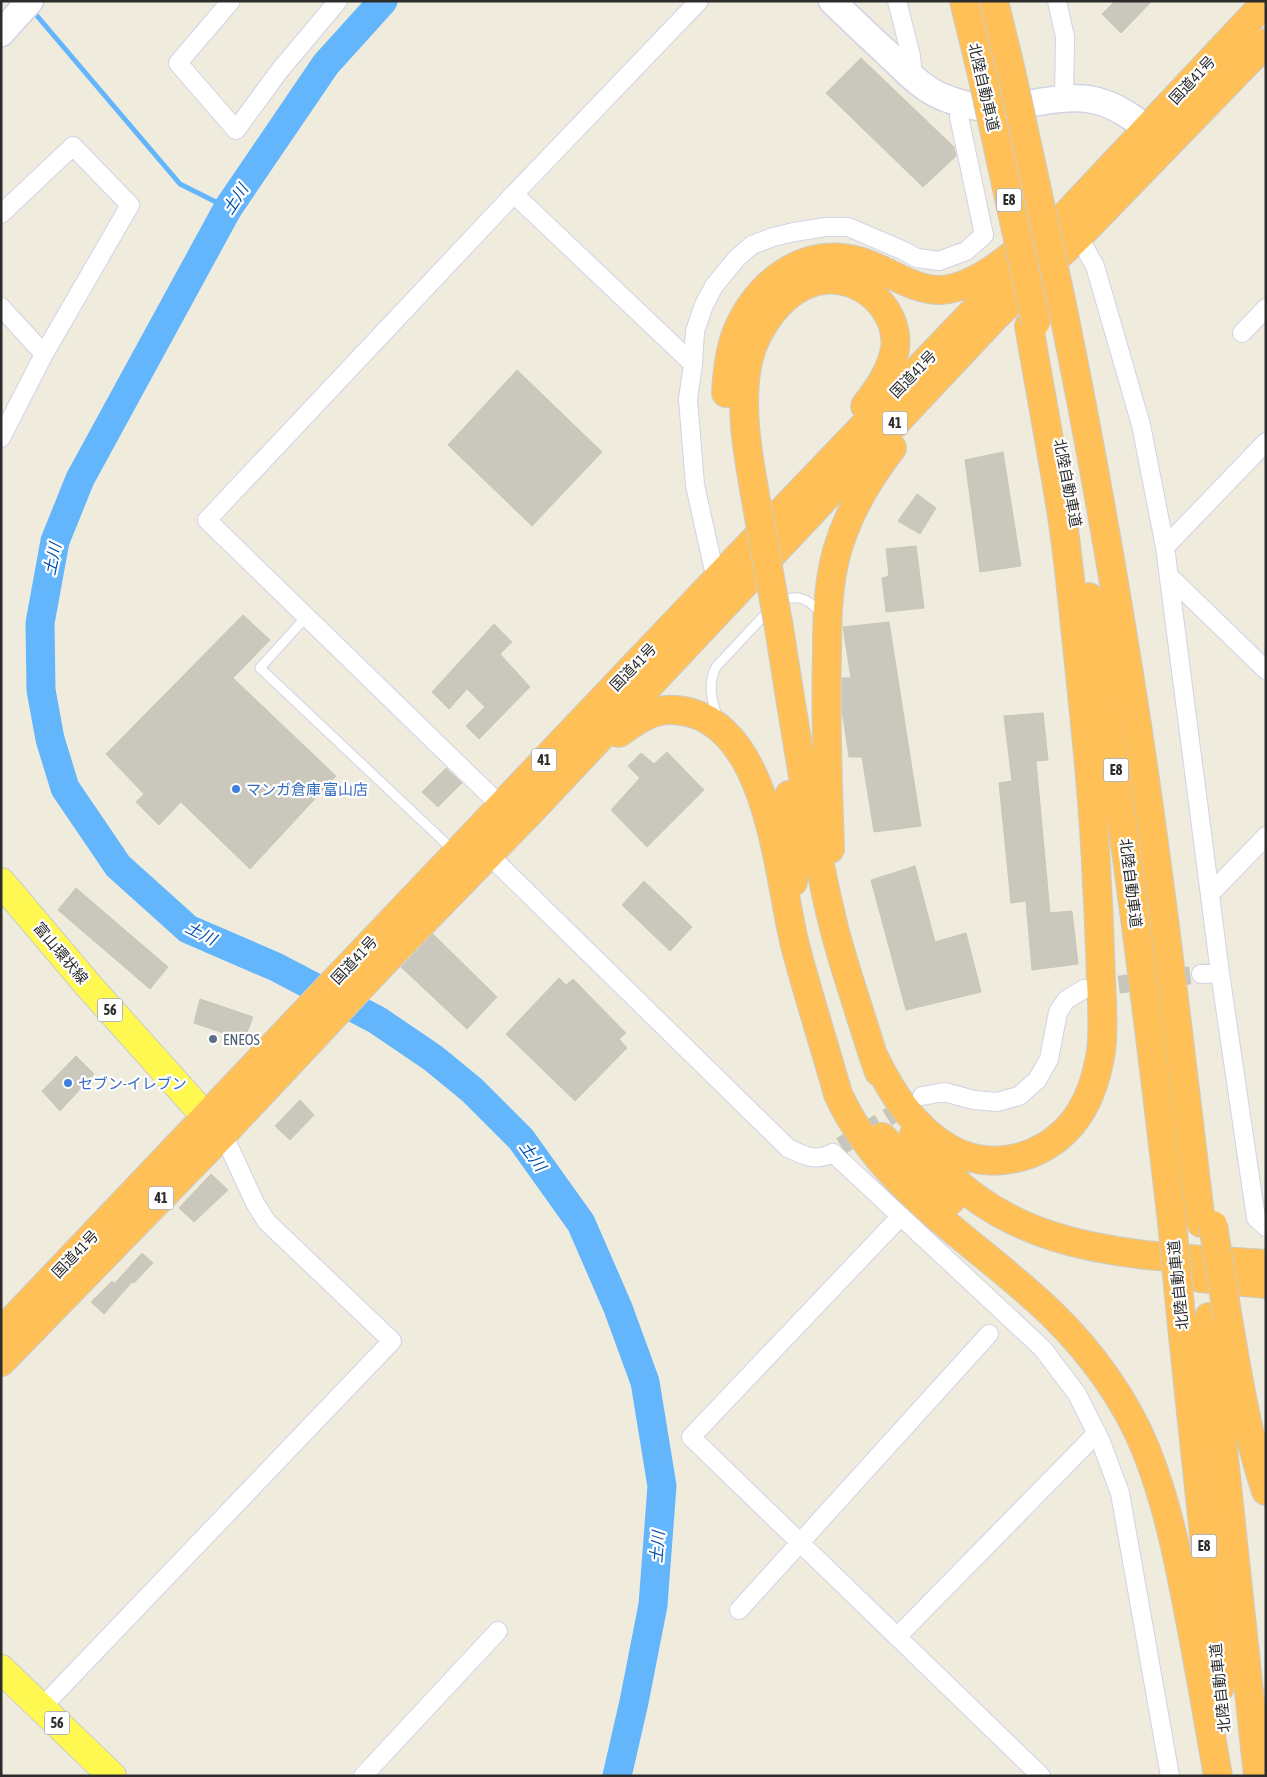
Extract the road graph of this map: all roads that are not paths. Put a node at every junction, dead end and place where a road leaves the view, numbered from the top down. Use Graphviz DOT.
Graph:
graph roads {
  1 [pos="231,1"];
  2 [pos="338,1"];
  3 [pos="699,1"];
  4 [pos="832,1"];
  5 [pos="897,1"];
  6 [pos="964,1"];
  7 [pos="994,1"];
  8 [pos="1057,1"];
  9 [pos="1266,2"];
  10 [pos="20,5"];
  11 [pos="1,33"];
  12 [pos="1266,43"];
  13 [pos="913,78"];
  14 [pos="1064,99"];
  15 [pos="962,104"];
  16 [pos="1146,128"];
  17 [pos="1167,146"];
  18 [pos="514,194"];
  19 [pos="1,214"];
  20 [pos="1072,226"];
  21 [pos="1,307"];
  22 [pos="1266,308"];
  23 [pos="995,317"];
  24 [pos="1033,324"];
  25 [pos="1242,333"];
  26 [pos="44,354"];
  27 [pos="693,364"];
  28 [pos="2,435"];
  29 [pos="1266,442"];
  30 [pos="750,513"];
  31 [pos="1165,547"];
  32 [pos="1169,576"];
  33 [pos="716,580"];
  34 [pos="306,617"];
  35 [pos="827,633"];
  36 [pos="772,635"];
  37 [pos="1266,670"];
  38 [pos="722,728"];
  39 [pos="501,806"];
  40 [pos="532,810"];
  41 [pos="1266,836"];
  42 [pos="456,853"];
  43 [pos="489,855"];
  44 [pos="1,882"];
  45 [pos="1210,894"];
  46 [pos="835,930"];
  47 [pos="795,943"];
  48 [pos="381,948"];
  49 [pos="1220,973"];
  50 [pos="1201,974"];
  51 [pos="1084,989"];
  52 [pos="872,1055"];
  53 [pos="832,1072"];
  54 [pos="922,1096"];
  55 [pos="214,1125"];
  56 [pos="901,1216"];
  57 [pos="1266,1227"];
  58 [pos="1266,1264"];
  59 [pos="1266,1284"];
  60 [pos="1219,1318"];
  61 [pos="1,1332"];
  62 [pos="989,1334"];
  63 [pos="1,1362"];
  64 [pos="1096,1433"];
  65 [pos="1266,1490"];
  66 [pos="800,1542"];
  67 [pos="738,1610"];
  68 [pos="498,1631"];
  69 [pos="897,1637"];
  70 [pos="1,1669"];
  71 [pos="41,1708"];
  72 [pos="112,1776"];
  73 [pos="363,1776"];
  74 [pos="1041,1776"];
  75 [pos="1170,1776"];
  76 [pos="1218,1776"];
  77 [pos="1230,1776"];
  78 [pos="1258,1776"];
  1 -- 2 [label="street"];
  3 -- 18 [label="street"];
  4 -- 13 [label="street"];
  5 -- 13 [label="street"];
  6 -- 24 [label="highway, 北陸自動車道 / E8, bridge"];
  7 -- 60 [label="highway, 北陸自動車道 / E8, bridge"];
  8 -- 14 [label="street"];
  9 -- 16 [label="highway, 国道41号 / 41"];
  10 -- 11 [label="street"];
  12 -- 17 [label="highway, 国道41号 / 41"];
  13 -- 15 [label="street"];
  14 -- 15 [label="street"];
  14 -- 16 [label="street"];
  15 -- 27 [label="street"];
  16 -- 17 [label="street"];
  16 -- 20 [label="highway, 国道41号 / 41"];
  17 -- 20 [label="highway, 国道41号 / 41"];
  18 -- 27 [label="street"];
  18 -- 34 [label="street"];
  19 -- 26 [label="street"];
  20 -- 23 [label="highway, 国道41号 / 41"];
  20 -- 30 [label="highway"];
  20 -- 31 [label="street"];
  20 -- 33 [label="highway, 国道41号 / 41"];
  21 -- 26 [label="street"];
  22 -- 25 [label="street"];
  23 -- 35 [label="highway"];
  23 -- 40 [label="highway, 国道41号 / 41"];
  24 -- 52 [label="highway"];
  24 -- 77 [label="highway, 北陸自動車道 / E8, bridge"];
  26 -- 28 [label="street"];
  27 -- 33 [label="street"];
  29 -- 31 [label="street"];
  30 -- 33 [label="highway"];
  30 -- 36 [label="highway, bridge"];
  31 -- 32 [label="street"];
  32 -- 37 [label="street"];
  32 -- 45 [label="street"];
  33 -- 39 [label="highway, 国道41号 / 41"];
  34 -- 39 [label="street"];
  34 -- 42 [label="lane"];
  35 -- 38 [label="lane"];
  35 -- 46 [label="highway"];
  36 -- 46 [label="highway"];
  36 -- 47 [label="highway"];
  38 -- 40 [label="highway"];
  38 -- 47 [label="highway"];
  39 -- 42 [label="highway, 国道41号 / 41"];
  40 -- 43 [label="highway, 国道41号 / 41"];
  41 -- 45 [label="street"];
  42 -- 48 [label="highway, 国道41号 / 41"];
  43 -- 48 [label="highway, 国道41号 / 41"];
  43 -- 56 [label="street"];
  44 -- 55 [label="main road, 富山環状線 / 56"];
  45 -- 49 [label="street"];
  46 -- 52 [label="highway"];
  47 -- 53 [label="highway"];
  48 -- 55 [label="highway, 国道41号 / 41"];
  49 -- 50 [label="street"];
  49 -- 57 [label="street"];
  51 -- 54 [label="street"];
  52 -- 58 [label="highway"];
  53 -- 59 [label="highway"];
  53 -- 76 [label="highway"];
  55 -- 61 [label="highway, 国道41号 / 41"];
  55 -- 63 [label="highway, 国道41号 / 41"];
  55 -- 71 [label="street"];
  56 -- 64 [label="street"];
  56 -- 66 [label="street"];
  60 -- 65 [label="highway"];
  60 -- 78 [label="highway, 北陸自動車道 / E8"];
  62 -- 66 [label="street"];
  64 -- 69 [label="street"];
  64 -- 75 [label="street"];
  66 -- 67 [label="street"];
  66 -- 69 [label="street"];
  68 -- 73 [label="street"];
  69 -- 74 [label="street"];
  70 -- 71 [label="main road, 56"];
  71 -- 72 [label="main road, 56"];
}
